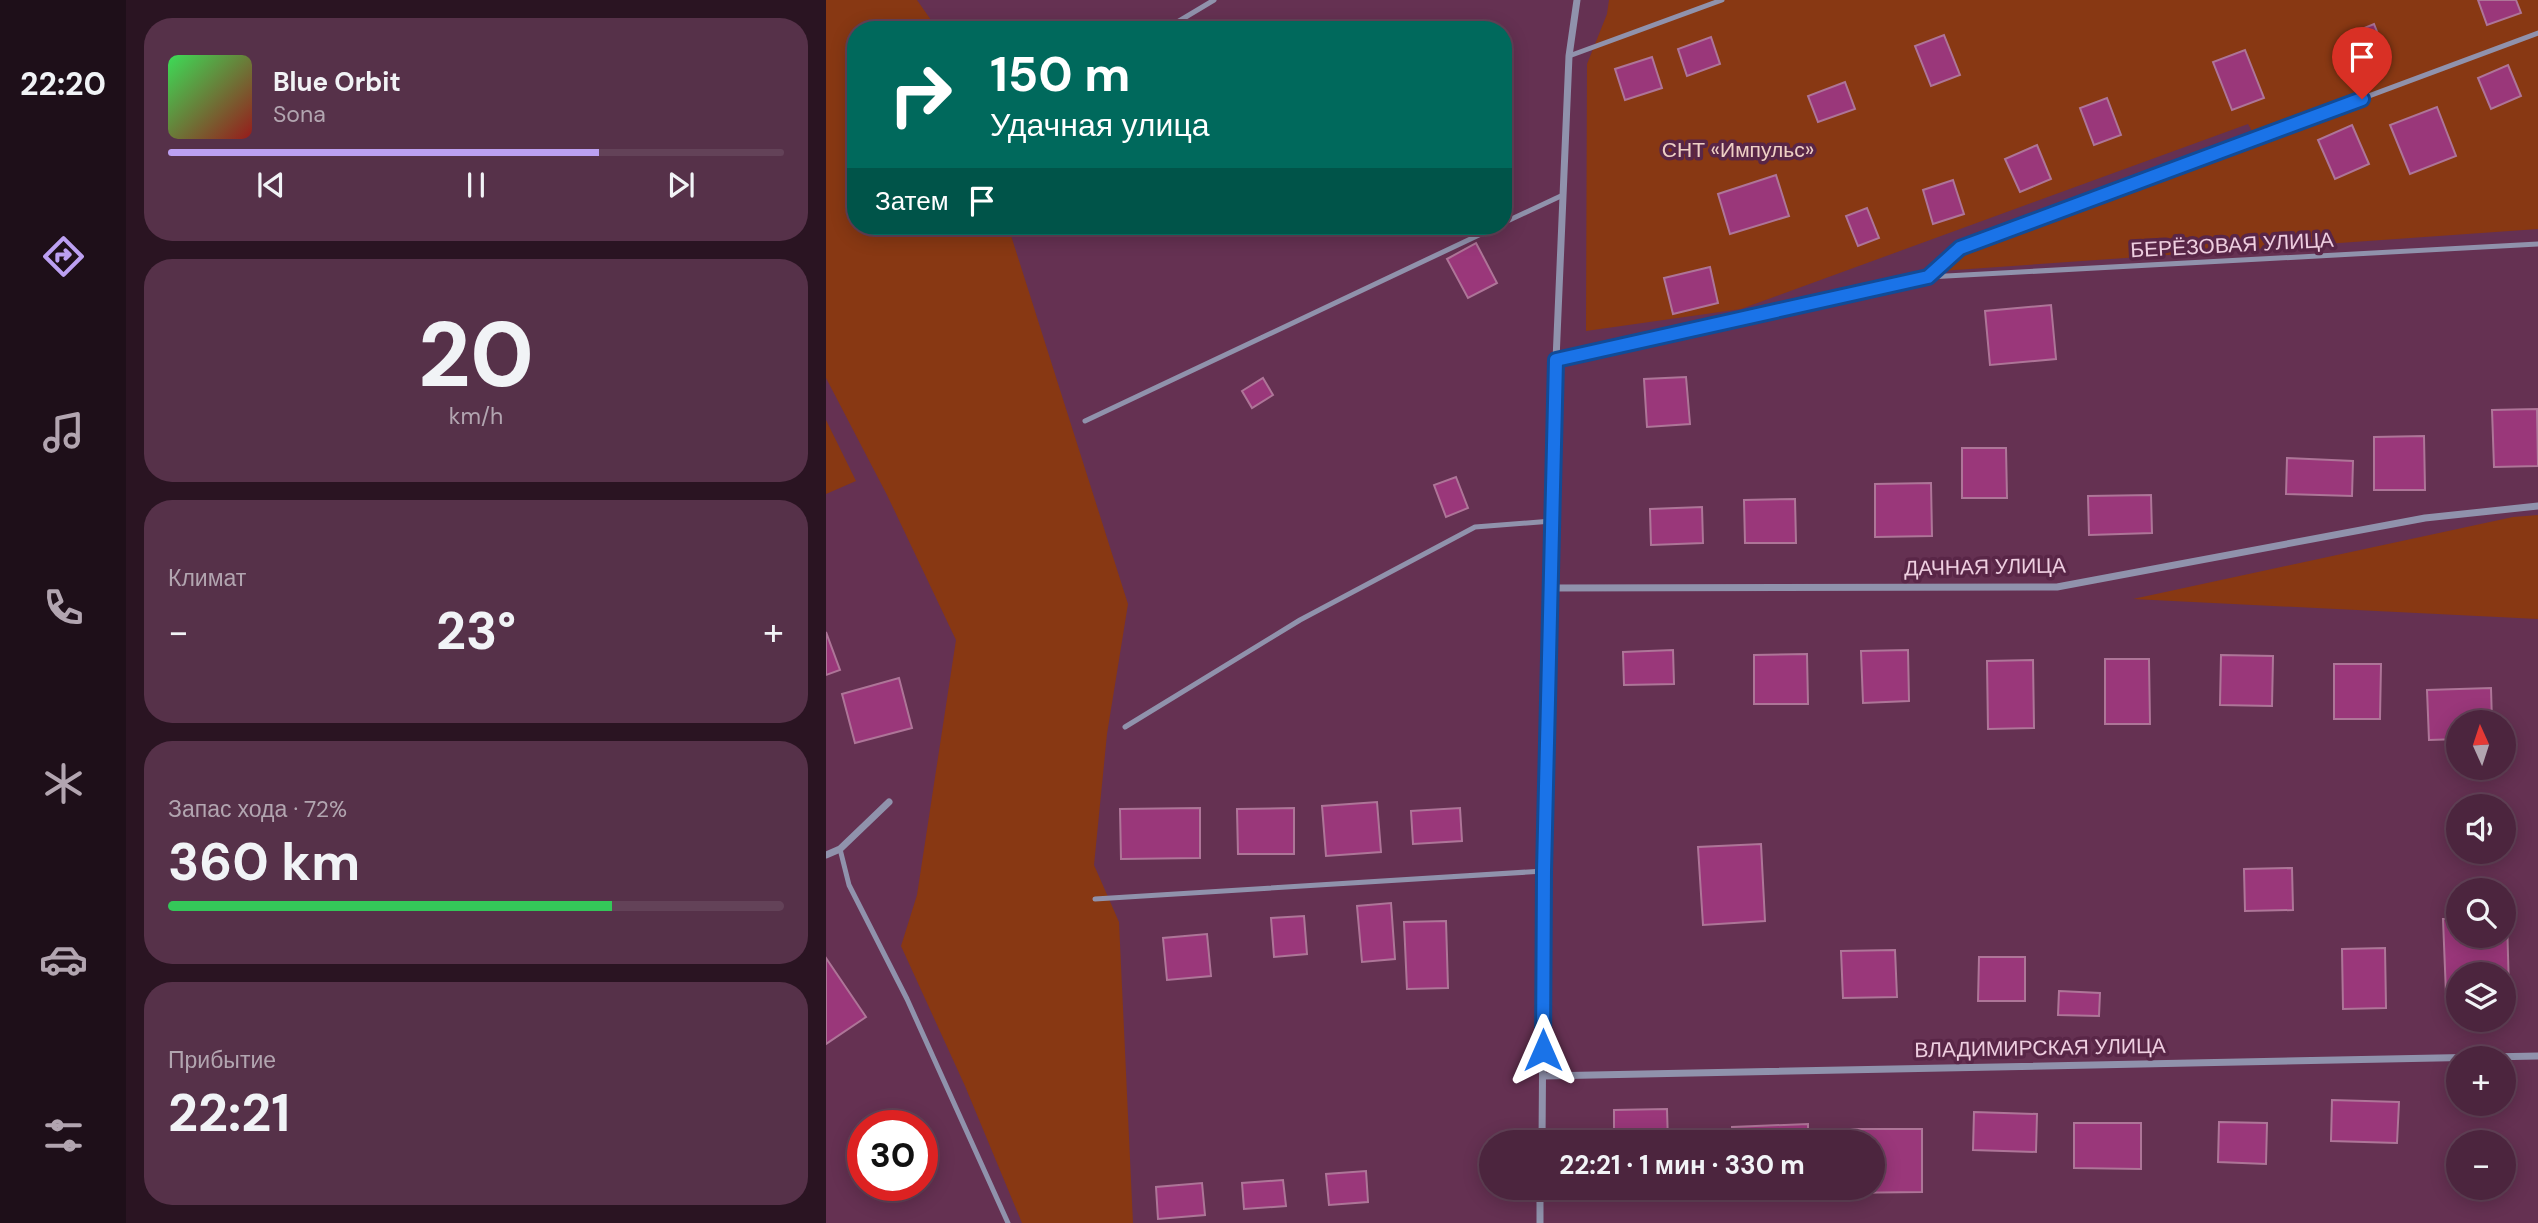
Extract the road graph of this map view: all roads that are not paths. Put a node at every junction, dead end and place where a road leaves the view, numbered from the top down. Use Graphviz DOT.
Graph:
graph roads {
  1 [pos="1214,0"];
  2 [pos="1577,0"];
  3 [pos="1722,0"];
  4 [pos="1179,21"];
  5 [pos="2538,33"];
  6 [pos="1569,55"];
  7 [pos="1563,195"];
  8 [pos="1512,219"];
  9 [pos="1479,235"];
  10 [pos="2538,244"];
  11 [pos="1928,277"];
  12 [pos="1556,360"];
  13 [pos="1085,421"];
  14 [pos="2538,506"];
  15 [pos="1552,521"];
  16 [pos="1552,588"];
  17 [pos="1125,727"];
  18 [pos="889,802"];
  19 [pos="840,849"];
  20 [pos="826,855"];
  21 [pos="1544,871"];
  22 [pos="1095,899"];
  23 [pos="2538,1056"];
  24 [pos="1543,1076"];
  25 [pos="1542,1130"];
  26 [pos="1541,1200"];
  27 [pos="1008,1223"];
  28 [pos="1540,1223"];
  1 -- 4 [label="lane"];
  2 -- 6 [label="street"];
  3 -- 6 [label="lane"];
  5 -- 11 [label="lane"];
  6 -- 7 [label="street"];
  7 -- 8 [label="lane"];
  7 -- 12 [label="street"];
  9 -- 13 [label="lane"];
  10 -- 11 [label="lane, БЕРЁЗОВАЯ УЛИЦА"];
  11 -- 12 [label="lane, БЕРЁЗОВАЯ УЛИЦА"];
  12 -- 15 [label="street"];
  14 -- 16 [label="street, ДАЧНАЯ УЛИЦА"];
  15 -- 16 [label="street"];
  15 -- 17 [label="lane"];
  16 -- 21 [label="street"];
  18 -- 19 [label="street"];
  19 -- 20 [label="street"];
  19 -- 27 [label="lane"];
  21 -- 22 [label="lane"];
  21 -- 24 [label="street"];
  23 -- 24 [label="street, ВЛАДИМИРСКАЯ УЛИЦА"];
  24 -- 25 [label="street"];
  26 -- 28 [label="street"];
}
